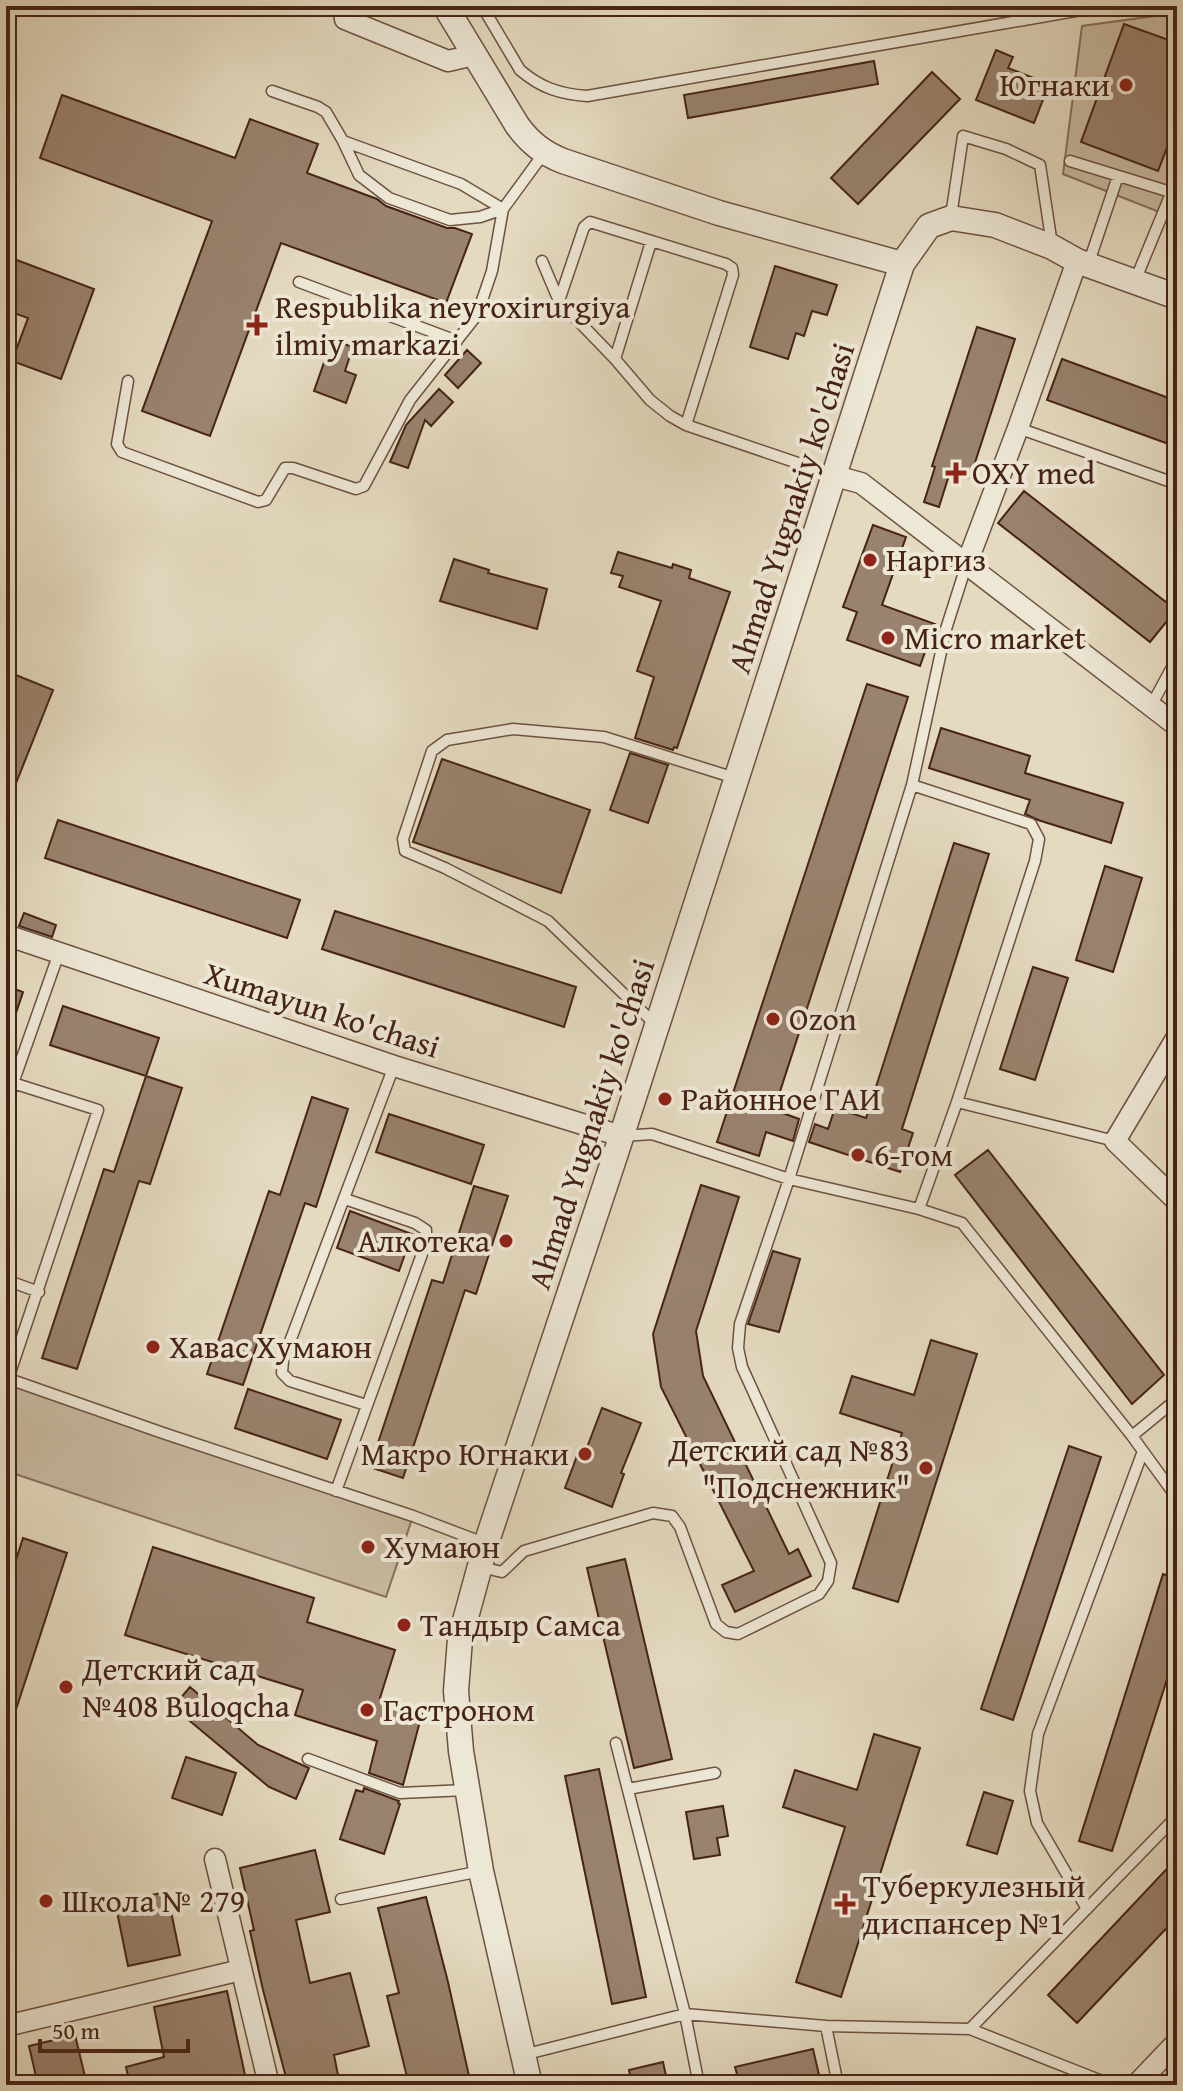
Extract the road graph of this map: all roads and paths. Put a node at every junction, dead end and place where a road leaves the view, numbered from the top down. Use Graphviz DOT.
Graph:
graph roads {
  1 [pos="343,6"];
  2 [pos="445,6"];
  3 [pos="482,6"];
  4 [pos="1104,6"];
  5 [pos="474,55"];
  6 [pos="272,91"];
  7 [pos="343,141"];
  8 [pos="544,153"];
  9 [pos="1070,161"];
  10 [pos="1118,176"];
  11 [pos="1177,179"];
  12 [pos="1174,194"];
  13 [pos="503,209"];
  14 [pos="951,218"];
  15 [pos="651,242"];
  16 [pos="1052,247"];
  17 [pos="542,261"];
  18 [pos="1082,263"];
  19 [pos="902,264"];
  20 [pos="299,282"];
  21 [pos="1135,282"];
  22 [pos="1177,297"];
  23 [pos="559,301"];
  24 [pos="457,341"];
  25 [pos="615,359"];
  26 [pos="128,381"];
  27 [pos="686,425"];
  28 [pos="1018,428"];
  29 [pos="835,476"];
  30 [pos="1177,484"];
  31 [pos="967,563"];
  32 [pos="1177,658"];
  33 [pos="1151,706"];
  34 [pos="1177,726"];
  35 [pos="737,779"];
  36 [pos="912,785"];
  37 [pos="6,935"];
  38 [pos="59,953"];
  39 [pos="657,1026"];
  40 [pos="1177,1037"];
  41 [pos="394,1066"];
  42 [pos="13,1083"];
  43 [pos="957,1102"];
  44 [pos="6,1103"];
  45 [pos="621,1136"];
  46 [pos="1115,1141"];
  47 [pos="789,1179"];
  48 [pos="345,1199"];
  49 [pos="1177,1201"];
  50 [pos="919,1209"];
  51 [pos="6,1280"];
  52 [pos="39,1292"];
  53 [pos="7,1379"];
  54 [pos="1177,1399"];
  55 [pos="366,1405"];
  56 [pos="1132,1436"];
  57 [pos="1143,1451"];
  58 [pos="336,1491"];
  59 [pos="1177,1498"];
  60 [pos="482,1555"];
  61 [pos="616,1743"];
  62 [pos="308,1759"];
  63 [pos="715,1773"];
  64 [pos="628,1789"];
  65 [pos="467,1790"];
  66 [pos="1177,1816"];
  67 [pos="215,1859"];
  68 [pos="481,1871"];
  69 [pos="341,1899"];
  70 [pos="1087,1909"];
  71 [pos="241,1970"];
  72 [pos="685,2014"];
  73 [pos="6,2026"];
  74 [pos="826,2026"];
  75 [pos="970,2029"];
  76 [pos="1177,2042"];
  77 [pos="523,2055"];
  78 [pos="269,2085"];
  79 [pos="530,2085"];
  80 [pos="699,2085"];
  81 [pos="838,2085"];
  82 [pos="1112,2085"];
  83 [pos="1136,2085"];
  1 -- 5 [label="street"];
  2 -- 5 [label="street"];
  3 -- 4 [label="lane"];
  5 -- 8 [label="street"];
  6 -- 7 [label="lane"];
  7 -- 13 [label="lane"];
  7 -- 13 [label="lane"];
  8 -- 13 [label="lane"];
  8 -- 19 [label="street"];
  9 -- 10 [label="lane"];
  10 -- 12 [label="lane"];
  10 -- 18 [label="lane"];
  11 -- 12 [label="lane"];
  12 -- 21 [label="lane"];
  13 -- 24 [label="lane"];
  14 -- 16 [label="street"];
  14 -- 16 [label="lane"];
  14 -- 19 [label="street, Ahmad Yugnakiy ko'chasi"];
  15 -- 23 [label="lane"];
  15 -- 25 [label="lane"];
  15 -- 27 [label="lane"];
  16 -- 18 [label="street"];
  17 -- 23 [label="lane"];
  18 -- 21 [label="street"];
  18 -- 28 [label="street"];
  19 -- 29 [label="street, Ahmad Yugnakiy ko'chasi"];
  20 -- 24 [label="lane"];
  21 -- 22 [label="street"];
  23 -- 25 [label="lane"];
  24 -- 26 [label="lane"];
  25 -- 27 [label="lane"];
  27 -- 29 [label="lane"];
  28 -- 30 [label="lane"];
  28 -- 31 [label="street"];
  29 -- 31 [label="street"];
  29 -- 35 [label="street, Ahmad Yugnakiy ko'chasi"];
  31 -- 33 [label="street"];
  31 -- 36 [label="lane"];
  32 -- 33 [label="lane"];
  33 -- 34 [label="street"];
  35 -- 39 [label="street, Ahmad Yugnakiy ko'chasi"];
  35 -- 39 [label="lane"];
  36 -- 43 [label="lane"];
  36 -- 47 [label="lane"];
  37 -- 38 [label="street, Xumayun ko'chasi"];
  38 -- 41 [label="street, Xumayun ko'chasi"];
  38 -- 42 [label="lane"];
  39 -- 45 [label="street, Ahmad Yugnakiy ko'chasi"];
  40 -- 46 [label="street"];
  41 -- 45 [label="street, Xumayun ko'chasi"];
  41 -- 48 [label="lane"];
  42 -- 44 [label="lane"];
  42 -- 52 [label="lane"];
  43 -- 46 [label="lane"];
  43 -- 50 [label="lane"];
  45 -- 47 [label="lane"];
  45 -- 60 [label="street, Ahmad Yugnakiy ko'chasi"];
  46 -- 49 [label="street"];
  47 -- 50 [label="lane"];
  47 -- 60 [label="lane"];
  48 -- 55 [label="lane"];
  48 -- 55 [label="lane"];
  50 -- 56 [label="lane"];
  51 -- 52 [label="lane"];
  52 -- 53 [label="lane"];
  53 -- 58 [label="lane"];
  54 -- 56 [label="lane"];
  55 -- 58 [label="lane"];
  56 -- 57 [label="lane"];
  57 -- 59 [label="lane"];
  57 -- 70 [label="lane"];
  58 -- 60 [label="lane"];
  60 -- 65 [label="street, Ahmad Yugnakiy ko'chasi"];
  61 -- 64 [label="lane"];
  62 -- 65 [label="lane"];
  63 -- 64 [label="lane"];
  64 -- 72 [label="lane"];
  65 -- 68 [label="street, Ahmad Yugnakiy ko'chasi"];
  66 -- 70 [label="lane"];
  67 -- 71 [label="street"];
  68 -- 69 [label="lane"];
  68 -- 77 [label="street, Ahmad Yugnakiy ko'chasi"];
  70 -- 75 [label="lane"];
  71 -- 73 [label="street"];
  71 -- 78 [label="street"];
  72 -- 74 [label="lane"];
  72 -- 77 [label="lane"];
  72 -- 80 [label="lane"];
  74 -- 75 [label="lane"];
  74 -- 81 [label="lane"];
  75 -- 82 [label="lane"];
  76 -- 83 [label="street"];
  77 -- 79 [label="street, Ahmad Yugnakiy ko'chasi"];
}
